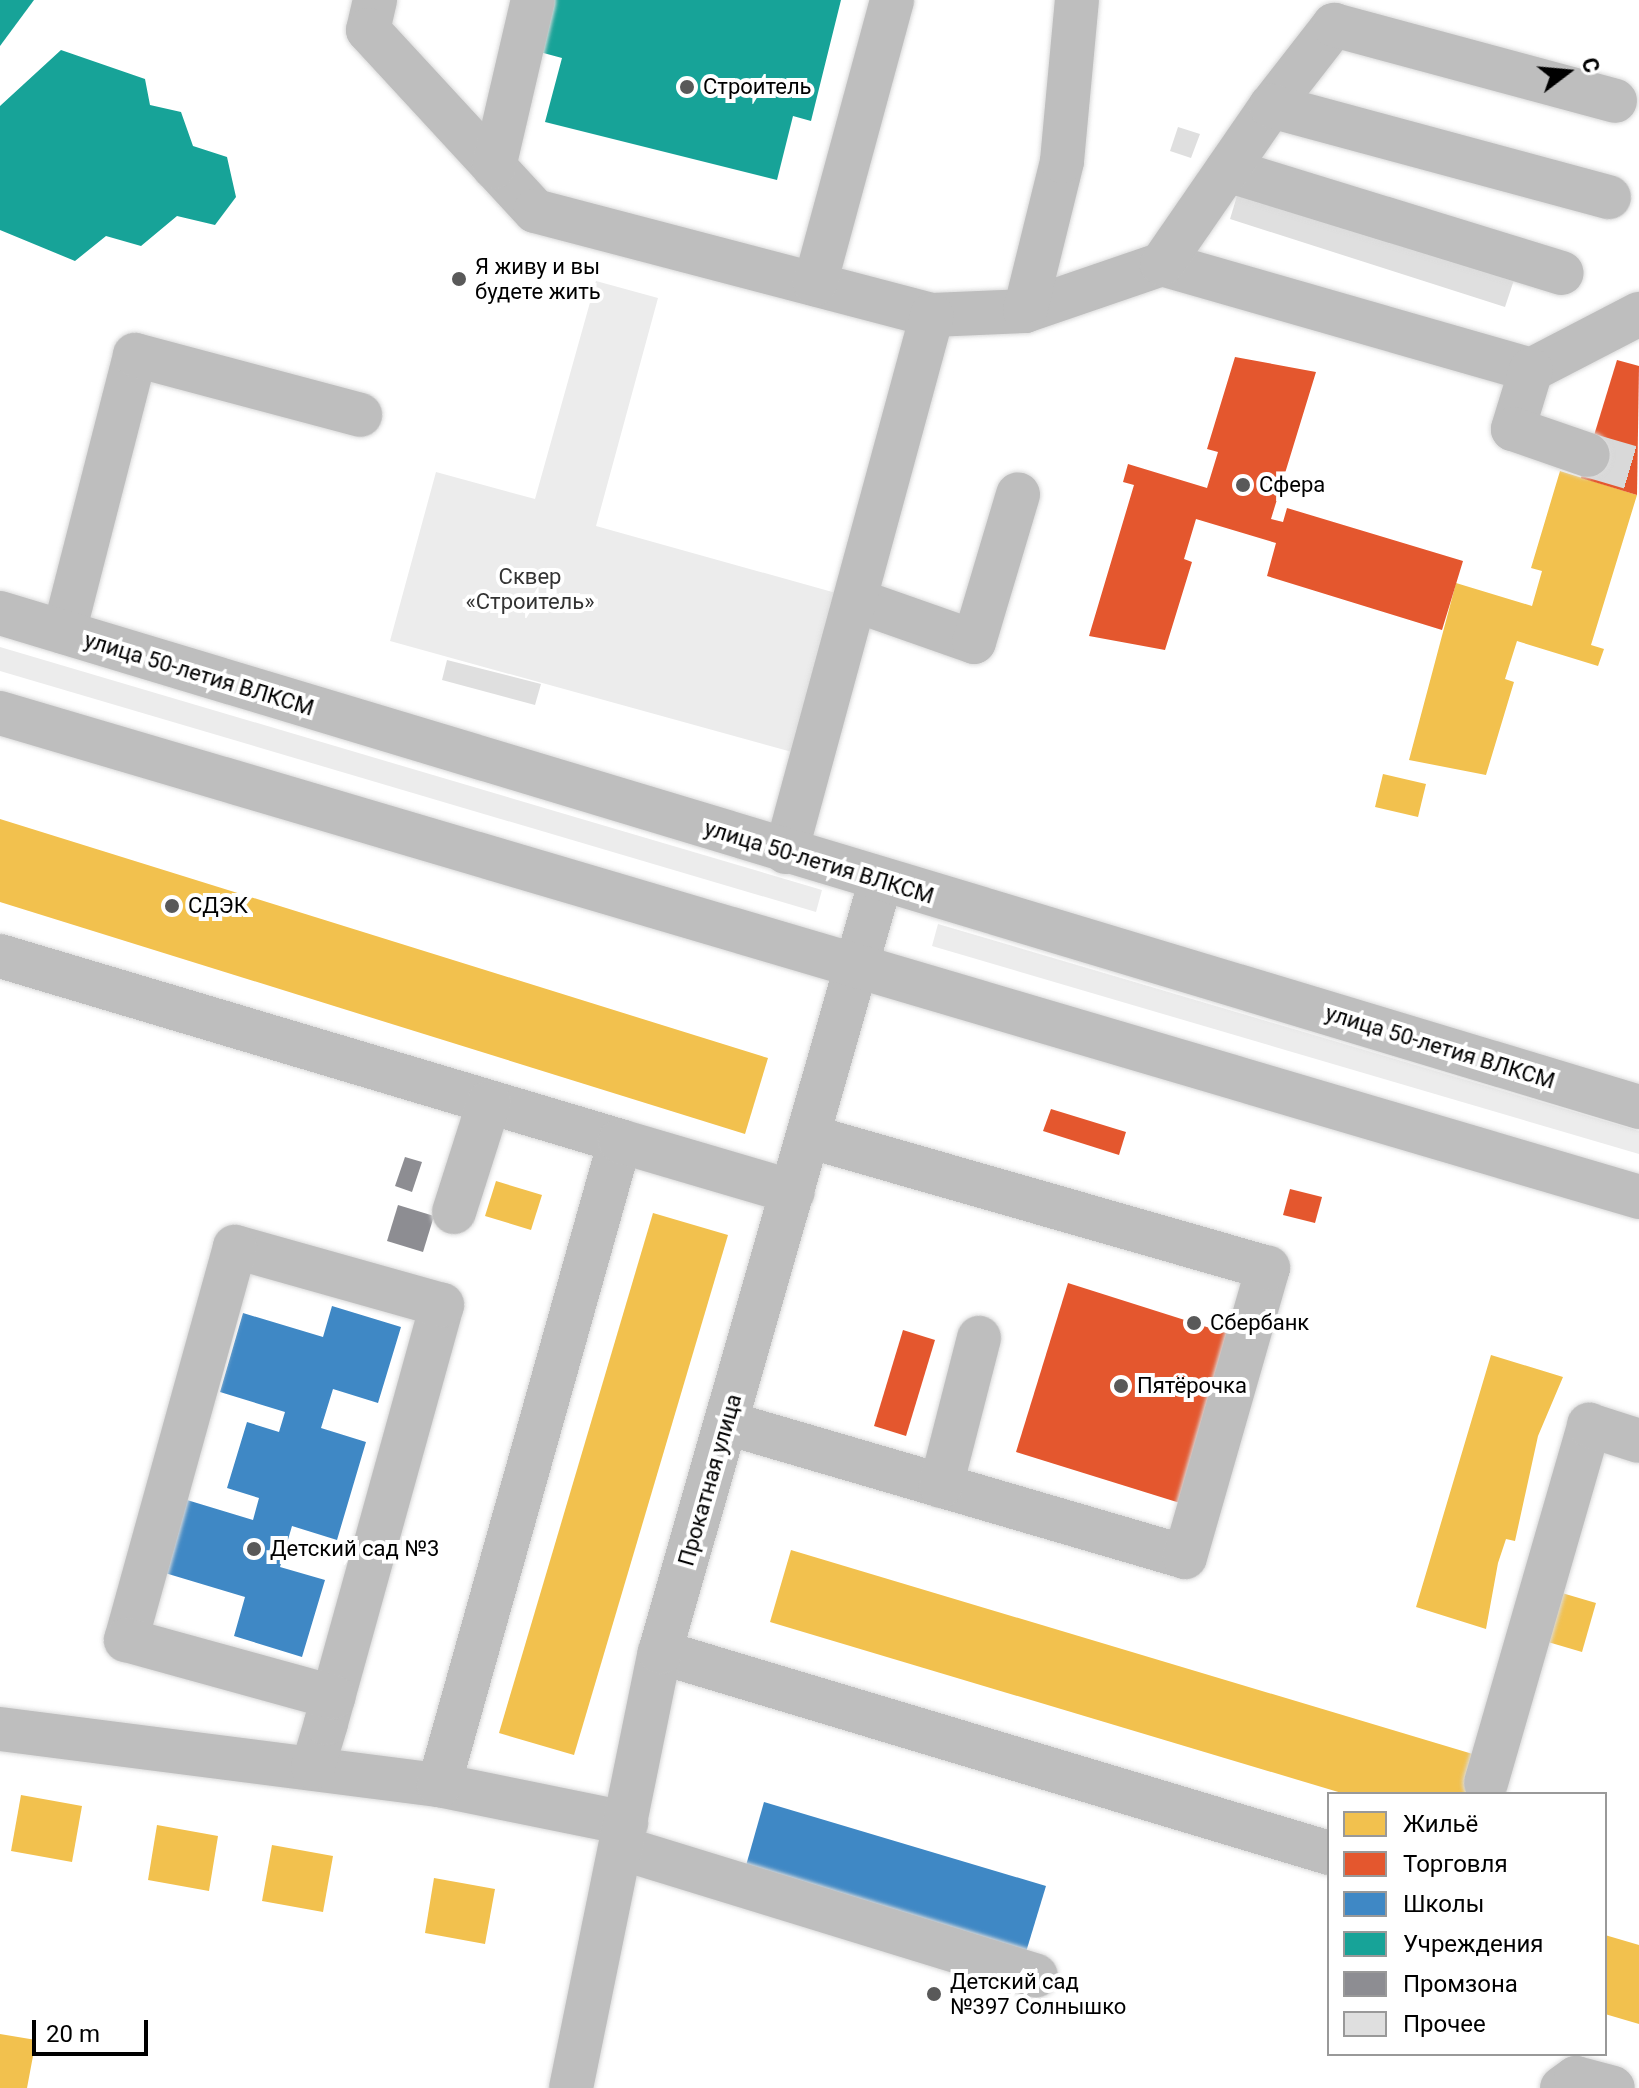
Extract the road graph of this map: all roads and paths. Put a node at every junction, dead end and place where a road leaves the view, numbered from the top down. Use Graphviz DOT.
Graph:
graph roads {
  1 [pos="375,0"];
  2 [pos="533,0"];
  3 [pos="892,0"];
  4 [pos="1077,0"];
  5 [pos="1615,101"];
  6 [pos="1271,106"];
  7 [pos="494,167"];
  8 [pos="1227,170"];
  9 [pos="1609,197"];
  10 [pos="1162,264"];
  11 [pos="1561,273"];
  12 [pos="815,284"];
  13 [pos="1025,311"];
  14 [pos="1639,314"];
  15 [pos="932,315"];
  16 [pos="1531,370"];
  17 [pos="360,415"];
  18 [pos="1588,455"];
  19 [pos="1018,494"];
  20 [pos="855,600"];
  21 [pos="0,613"];
  22 [pos="64,632"];
  23 [pos="0,713"];
  24 [pos="786,852"];
  25 [pos="881,880"];
  26 [pos="0,956"];
  27 [pos="856,967"];
  28 [pos="489,1102"];
  29 [pos="1639,1107"];
  30 [pos="811,1137"];
  31 [pos="620,1141"];
  32 [pos="793,1192"];
  33 [pos="1639,1197"];
  34 [pos="454,1212"];
  35 [pos="979,1338"];
  36 [pos="727,1423"];
  37 [pos="1639,1441"];
  38 [pos="941,1486"];
  39 [pos="660,1652"];
  40 [pos="333,1697"];
  41 [pos="0,1729"];
  42 [pos="313,1767"];
  43 [pos="1486,1783"];
  44 [pos="439,1785"];
  45 [pos="624,1836"];
  46 [pos="1327,1852"];
  47 [pos="1036,1976"];
  48 [pos="571,2088"];
  49 [pos="1562,2088"];
  50 [pos="1613,2088"];
  1 -- 7 [label="main road"];
  2 -- 7 [label="main road"];
  3 -- 12 [label="main road"];
  4 -- 13 [label="main road"];
  5 -- 6 [label="main road"];
  6 -- 8 [label="main road"];
  6 -- 9 [label="main road"];
  7 -- 12 [label="main road"];
  8 -- 10 [label="main road"];
  8 -- 11 [label="main road"];
  10 -- 13 [label="main road"];
  10 -- 16 [label="main road"];
  12 -- 15 [label="main road"];
  13 -- 15 [label="main road"];
  14 -- 16 [label="main road"];
  15 -- 20 [label="main road"];
  16 -- 18 [label="main road"];
  17 -- 22 [label="main road"];
  19 -- 20 [label="main road"];
  20 -- 24 [label="main road"];
  21 -- 22 [label="main road, улица 50-летия ВЛКСМ"];
  22 -- 24 [label="main road, улица 50-летия ВЛКСМ"];
  23 -- 27 [label="main road"];
  24 -- 25 [label="main road, улица 50-летия ВЛКСМ"];
  25 -- 27 [label="main road, Прокатная улица"];
  25 -- 29 [label="main road, улица 50-летия ВЛКСМ"];
  26 -- 28 [label="main road"];
  27 -- 30 [label="main road, Прокатная улица"];
  27 -- 33 [label="main road"];
  28 -- 31 [label="main road"];
  28 -- 34 [label="main road"];
  30 -- 32 [label="main road, Прокатная улица"];
  30 -- 38 [label="main road"];
  31 -- 32 [label="main road"];
  31 -- 44 [label="main road"];
  32 -- 36 [label="main road, Прокатная улица"];
  35 -- 38 [label="main road"];
  36 -- 38 [label="main road"];
  36 -- 39 [label="main road, Прокатная улица"];
  37 -- 43 [label="main road"];
  39 -- 45 [label="main road, Прокатная улица"];
  39 -- 46 [label="main road"];
  40 -- 40 [label="main road"];
  40 -- 42 [label="main road"];
  41 -- 42 [label="main road"];
  42 -- 44 [label="main road"];
  44 -- 45 [label="main road"];
  45 -- 47 [label="main road"];
  45 -- 48 [label="main road, Прокатная улица"];
  49 -- 50 [label="main road"];
}
